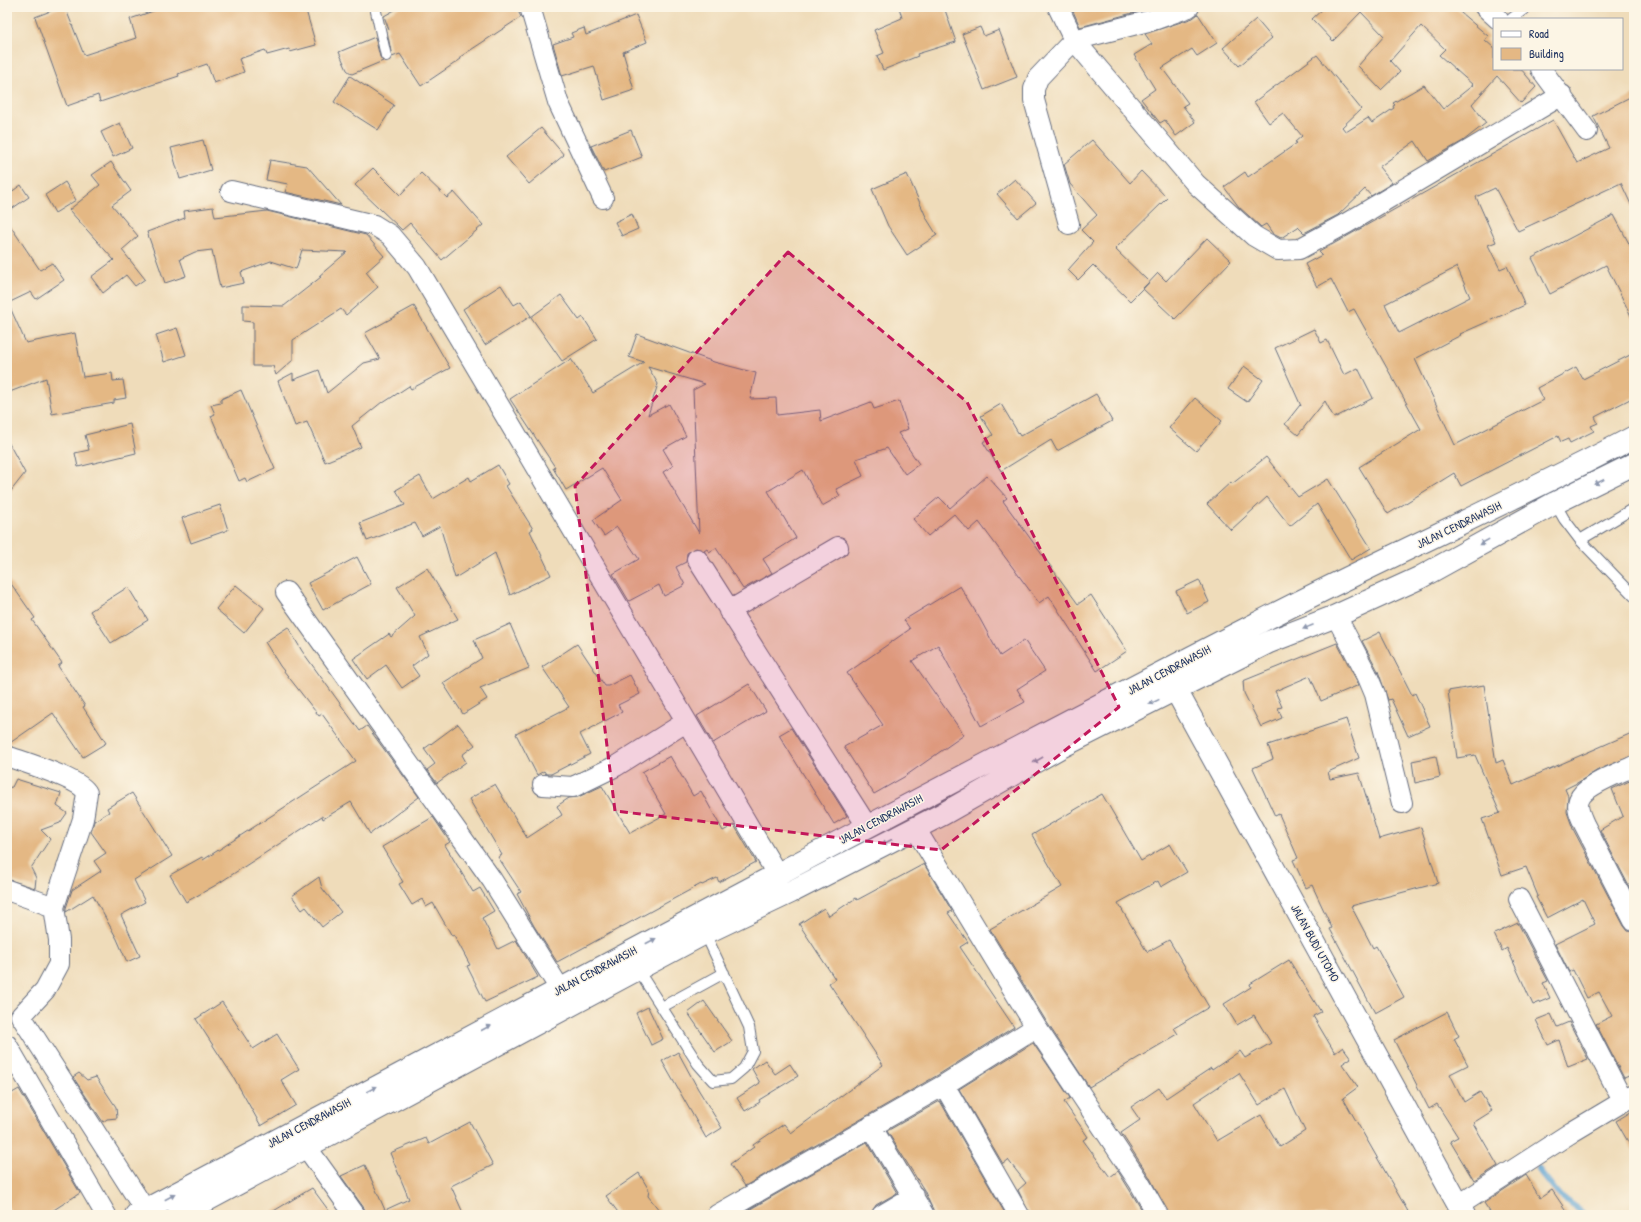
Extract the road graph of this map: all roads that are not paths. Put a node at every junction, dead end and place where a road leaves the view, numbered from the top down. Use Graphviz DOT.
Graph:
graph roads {
  1 [pos="375,7"];
  2 [pos="530,7"];
  3 [pos="1058,7"];
  4 [pos="1190,7"];
  5 [pos="1485,7"];
  6 [pos="1527,7"];
  7 [pos="1497,18"];
  8 [pos="1512,18"];
  9 [pos="1074,40"];
  10 [pos="386,56"];
  11 [pos="1542,70"];
  12 [pos="1562,95"];
  13 [pos="1587,131"];
  14 [pos="231,191"];
  15 [pos="603,198"];
  16 [pos="1069,224"];
  17 [pos="1633,439"];
  18 [pos="1634,464"];
  19 [pos="1555,503"];
  20 [pos="1634,508"];
  21 [pos="1580,540"];
  22 [pos="838,547"];
  23 [pos="697,559"];
  24 [pos="286,592"];
  25 [pos="1634,596"];
  26 [pos="729,611"];
  27 [pos="1336,616"];
  28 [pos="1166,671"];
  29 [pos="1176,690"];
  30 [pos="686,722"];
  31 [pos="7,756"];
  32 [pos="1634,766"];
  33 [pos="543,785"];
  34 [pos="1402,803"];
  35 [pos="867,826"];
  36 [pos="915,828"];
  37 [pos="777,874"];
  38 [pos="7,890"];
  39 [pos="1519,899"];
  40 [pos="54,907"];
  41 [pos="1634,921"];
  42 [pos="705,933"];
  43 [pos="632,961"];
  44 [pos="724,973"];
  45 [pos="560,989"];
  46 [pos="662,1007"];
  47 [pos="14,1018"];
  48 [pos="1036,1028"];
  49 [pos="7,1045"];
  50 [pos="944,1085"];
  51 [pos="1629,1098"];
  52 [pos="872,1126"];
  53 [pos="307,1148"];
  54 [pos="914,1196"];
  55 [pos="1462,1212"];
  56 [pos="140,1213"];
  57 [pos="106,1215"];
  58 [pos="179,1215"];
  59 [pos="355,1215"];
  60 [pos="717,1215"];
  61 [pos="882,1215"];
  62 [pos="924,1215"];
  63 [pos="1020,1215"];
  64 [pos="1158,1215"];
  1 -- 10 [label="lane"];
  2 -- 15 [label="street"];
  3 -- 9 [label="street"];
  4 -- 9 [label="street"];
  5 -- 7 [label="street"];
  6 -- 8 [label="lane"];
  9 -- 12 [label="street"];
  9 -- 16 [label="street"];
  11 -- 12 [label="street"];
  12 -- 13 [label="street"];
  14 -- 30 [label="street"];
  17 -- 28 [label="main road, JALAN CENDRAWASIH"];
  18 -- 19 [label="main road, JALAN CENDRAWASIH, one-way"];
  19 -- 21 [label="lane"];
  19 -- 27 [label="main road, JALAN CENDRAWASIH, one-way"];
  20 -- 21 [label="lane"];
  21 -- 25 [label="lane"];
  22 -- 26 [label="street"];
  23 -- 26 [label="street"];
  24 -- 45 [label="street"];
  26 -- 35 [label="street"];
  27 -- 29 [label="main road, JALAN CENDRAWASIH, one-way"];
  27 -- 34 [label="street"];
  28 -- 29 [label="main road, JALAN BUDI UTOMO"];
  28 -- 35 [label="main road, JALAN CENDRAWASIH"];
  29 -- 36 [label="main road, JALAN CENDRAWASIH, one-way"];
  29 -- 55 [label="main road, JALAN BUDI UTOMO"];
  30 -- 33 [label="street"];
  30 -- 37 [label="street"];
  31 -- 40 [label="street"];
  32 -- 41 [label="street"];
  35 -- 37 [label="main road, JALAN CENDRAWASIH"];
  36 -- 42 [label="main road, JALAN CENDRAWASIH, one-way"];
  36 -- 48 [label="street"];
  43 -- 37 [label="main road, JALAN CENDRAWASIH, one-way"];
  38 -- 40 [label="street"];
  39 -- 51 [label="street"];
  40 -- 47 [label="street"];
  42 -- 43 [label="main road, JALAN CENDRAWASIH"];
  42 -- 44 [label="lane"];
  43 -- 45 [label="main road, JALAN CENDRAWASIH"];
  43 -- 46 [label="lane"];
  43 -- 53 [label="main road, JALAN CENDRAWASIH"];
  44 -- 46 [label="lane"];
  44 -- 46 [label="lane"];
  56 -- 45 [label="main road, JALAN CENDRAWASIH, one-way"];
  47 -- 56 [label="street"];
  48 -- 50 [label="street"];
  48 -- 64 [label="street"];
  49 -- 57 [label="street"];
  50 -- 52 [label="street"];
  50 -- 63 [label="street"];
  51 -- 55 [label="street"];
  52 -- 54 [label="street"];
  52 -- 60 [label="street"];
  53 -- 58 [label="main road, JALAN CENDRAWASIH"];
  53 -- 59 [label="street"];
  54 -- 61 [label="street"];
  54 -- 62 [label="street"];
}
